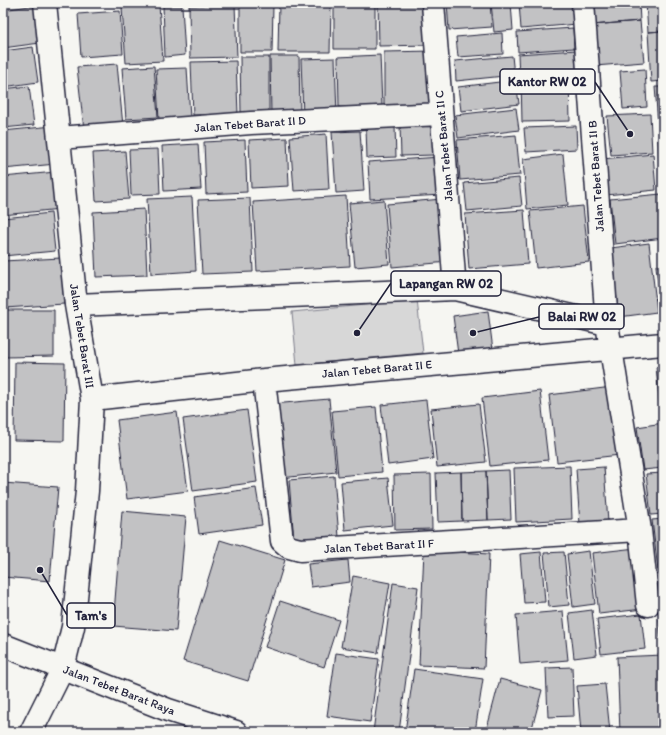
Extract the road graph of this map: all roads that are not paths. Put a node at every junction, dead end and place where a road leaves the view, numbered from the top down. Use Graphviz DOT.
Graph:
graph roads {
  1 [pos="45,3"];
  2 [pos="433,3"];
  3 [pos="583,3"];
  4 [pos="441,114"];
  5 [pos="59,138"];
  6 [pos="455,289"];
  7 [pos="76,305"];
  8 [pos="607,324"];
  9 [pos="663,344"];
  10 [pos="609,348"];
  11 [pos="264,380"];
  12 [pos="92,399"];
  13 [pos="640,530"];
  14 [pos="648,606"];
  15 [pos="3,645"];
  16 [pos="63,668"];
  17 [pos="32,732"];
  18 [pos="236,732"];
  1 -- 5 [label="street, Jalan Tebet Barat III"];
  2 -- 4 [label="street, Jalan Tebet Barat II C"];
  3 -- 8 [label="street, Jalan Tebet Barat II B"];
  4 -- 5 [label="street, Jalan Tebet Barat II D"];
  4 -- 6 [label="street, Jalan Tebet Barat II C"];
  5 -- 7 [label="street, Jalan Tebet Barat III"];
  6 -- 7 [label="street"];
  6 -- 8 [label="street"];
  7 -- 12 [label="street, Jalan Tebet Barat III"];
  8 -- 10 [label="street, Jalan Tebet Barat II B"];
  9 -- 10 [label="street, Jalan Tebet Barat II E"];
  10 -- 11 [label="street, Jalan Tebet Barat II E"];
  10 -- 13 [label="street"];
  11 -- 12 [label="street, Jalan Tebet Barat II E"];
  11 -- 13 [label="street, Jalan Tebet Barat II F"];
  12 -- 16 [label="street, Jalan Tebet Barat III"];
  13 -- 14 [label="street"];
  15 -- 16 [label="street, Jalan Tebet Barat Raya"];
  16 -- 17 [label="street, Jalan Tebet Barat III"];
  16 -- 18 [label="street, Jalan Tebet Barat Raya"];
}
